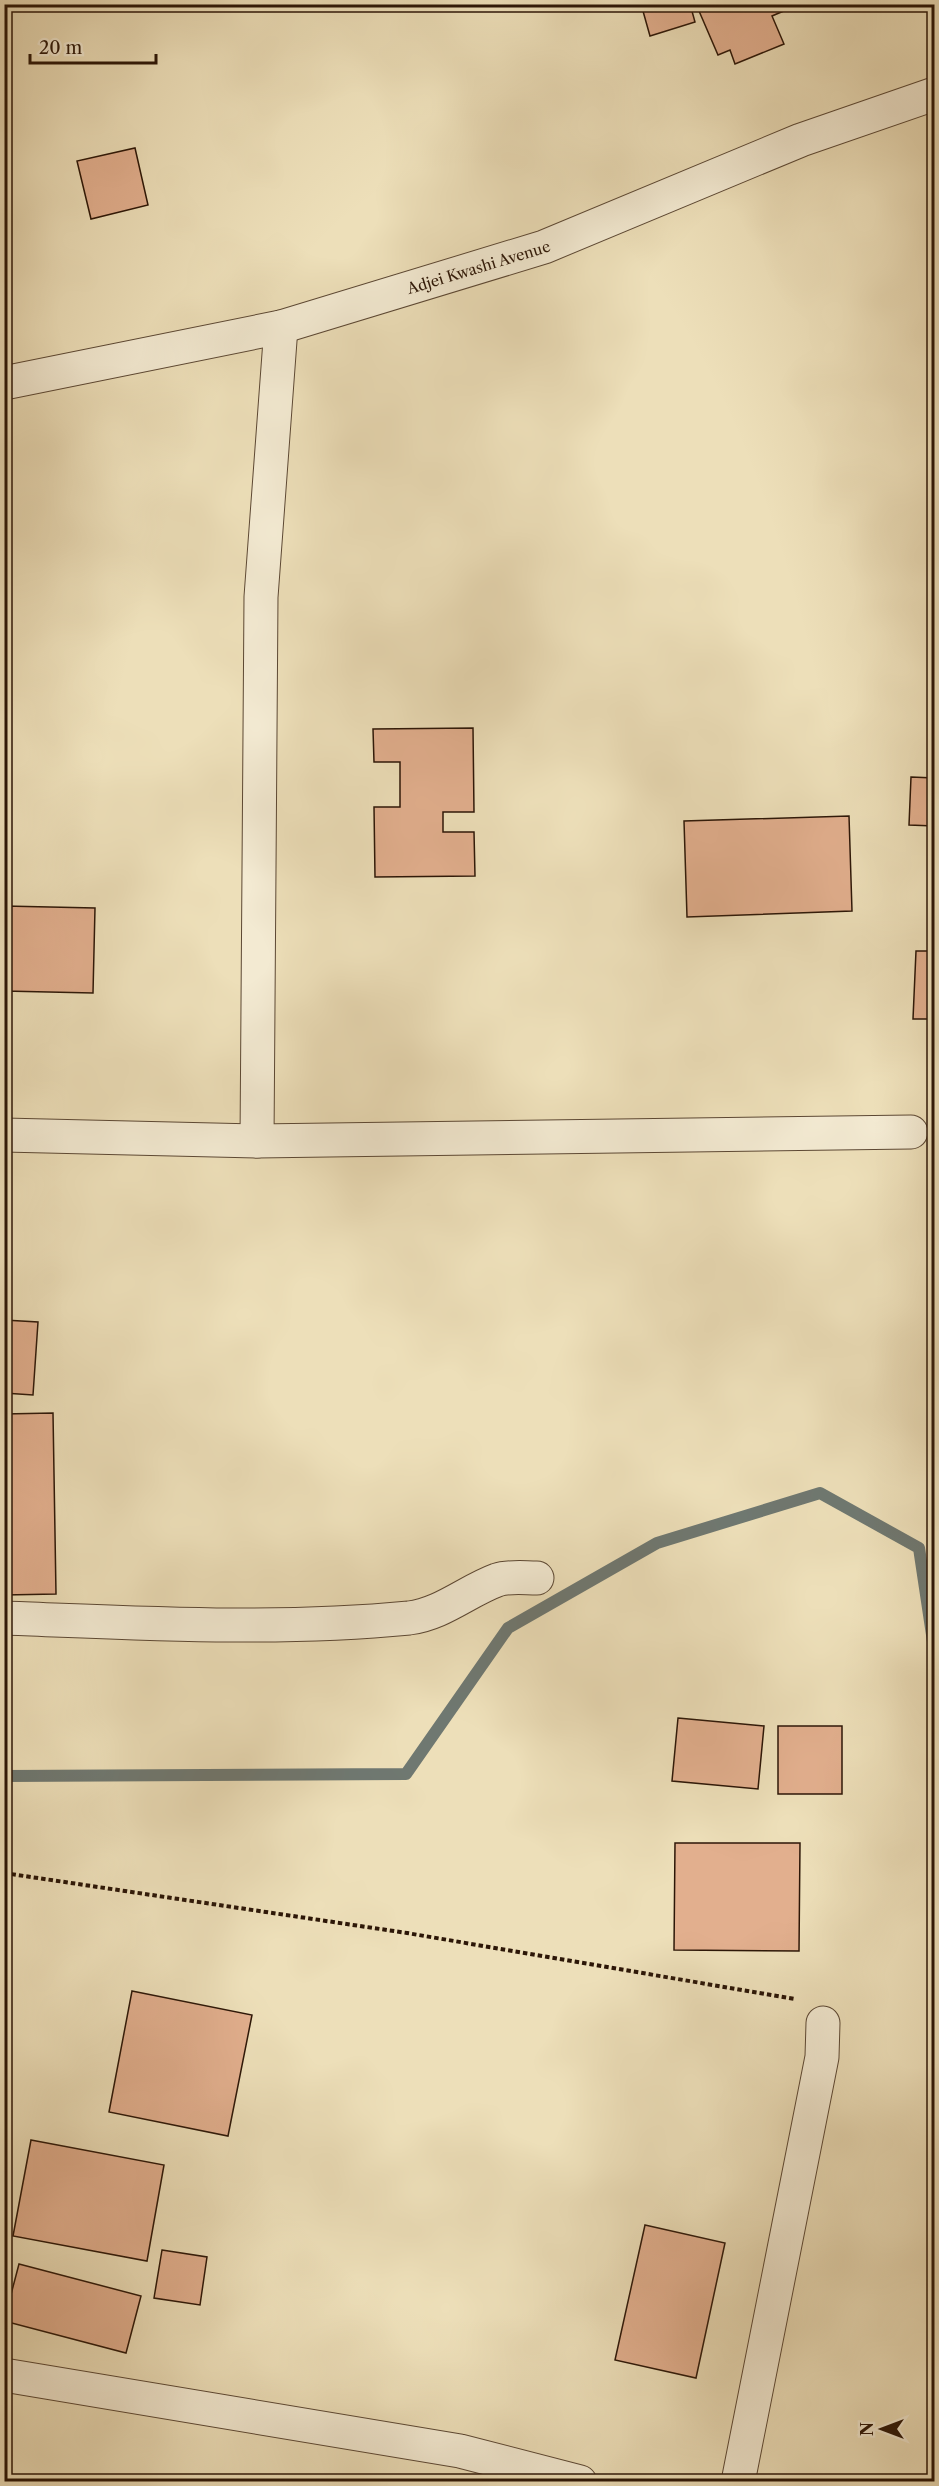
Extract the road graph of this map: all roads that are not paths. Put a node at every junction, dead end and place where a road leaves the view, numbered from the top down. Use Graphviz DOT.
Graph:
graph roads {
  1 [pos="934,94"];
  2 [pos="281,327"];
  3 [pos="4,382"];
  4 [pos="911,1132"];
  5 [pos="4,1136"];
  6 [pos="257,1141"];
  7 [pos="537,1578"];
  8 [pos="4,1618"];
  9 [pos="823,2023"];
  10 [pos="4,2375"];
  11 [pos="580,2481"];
  12 [pos="738,2481"];
  1 -- 2 [label="street, Adjei Kwashi Avenue"];
  2 -- 3 [label="street, Adjei Kwashi Avenue"];
  2 -- 6 [label="street"];
  4 -- 6 [label="street"];
  5 -- 6 [label="street"];
  7 -- 8 [label="street"];
  9 -- 12 [label="street"];
  10 -- 11 [label="street"];
}
